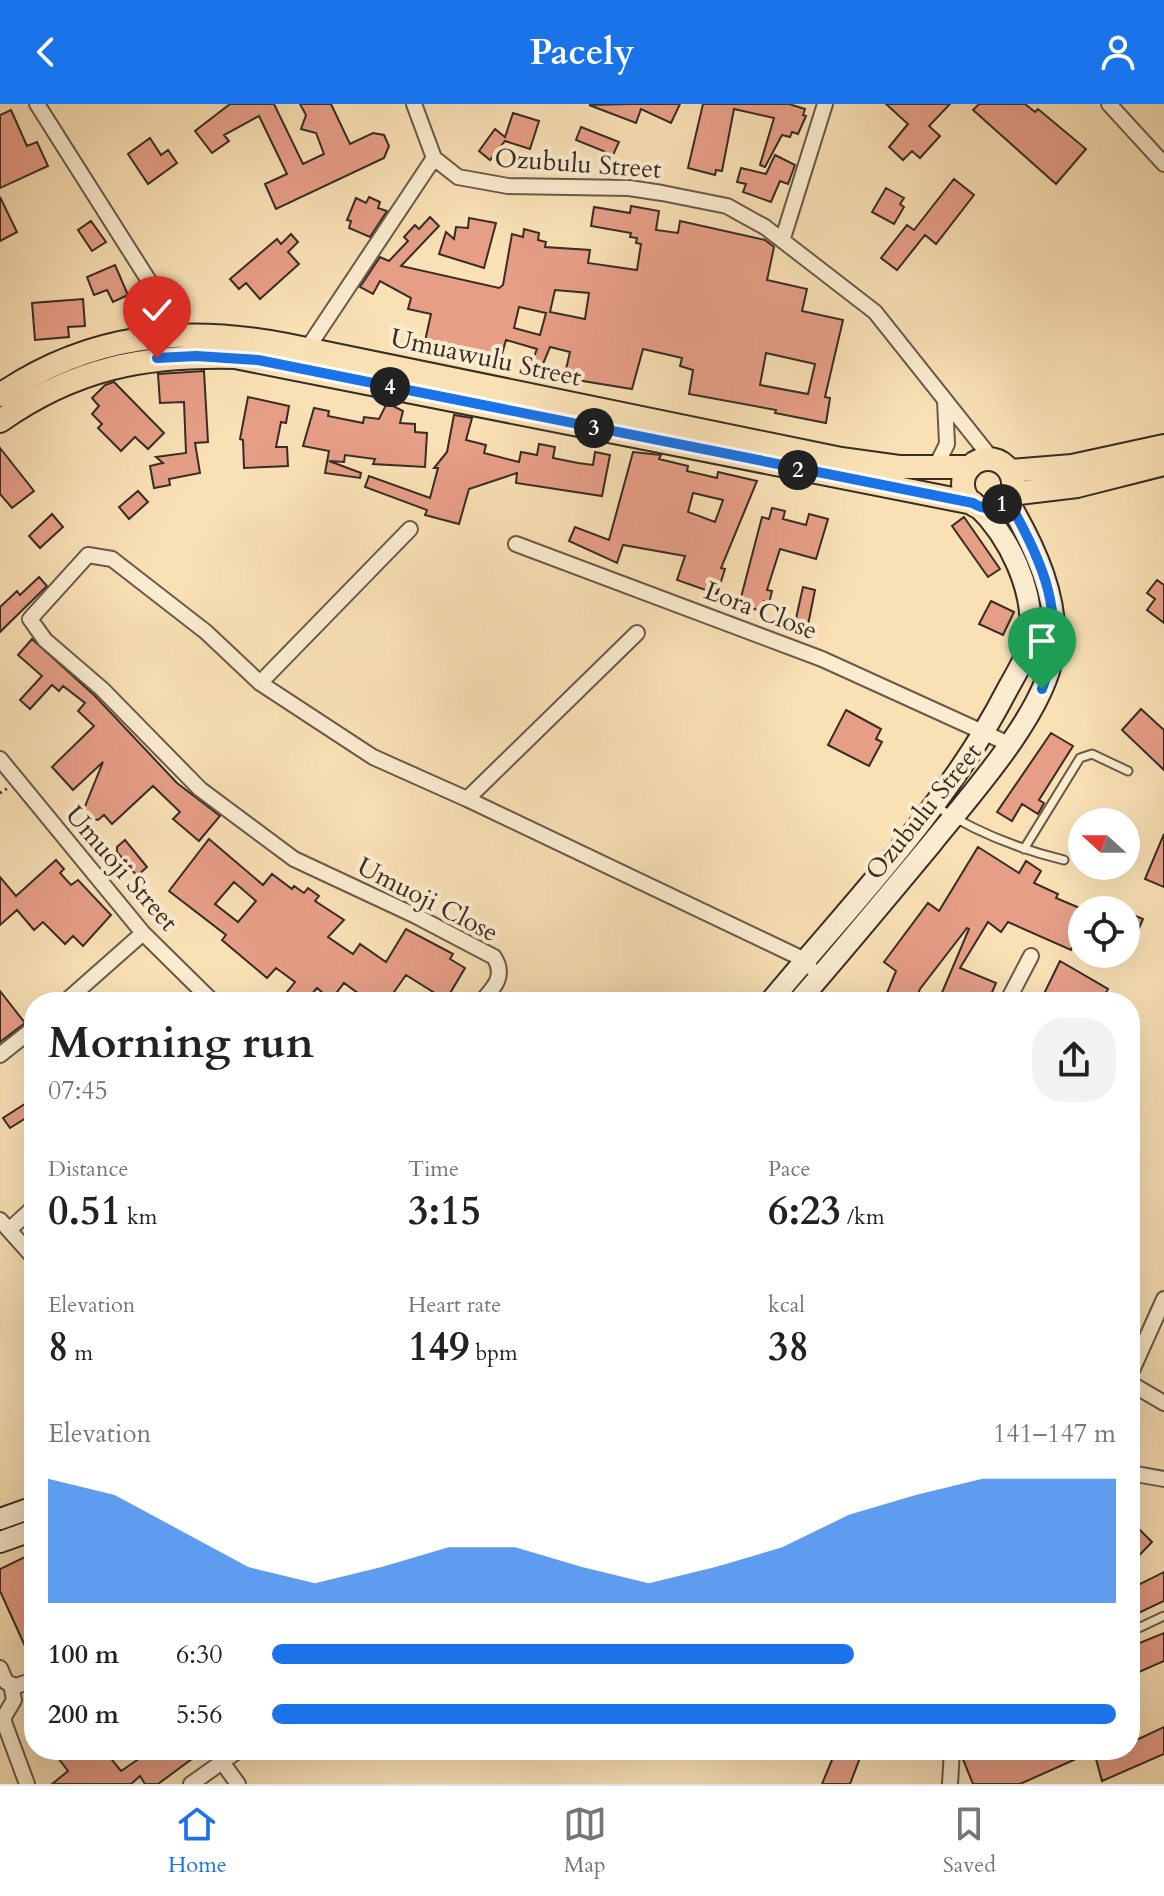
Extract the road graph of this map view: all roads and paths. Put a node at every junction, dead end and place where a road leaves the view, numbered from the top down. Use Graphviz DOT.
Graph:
graph roads {
  1 [pos="37,104"];
  2 [pos="414,104"];
  3 [pos="825,104"];
  4 [pos="1109,104"];
  5 [pos="434,158"];
  6 [pos="1164,164"];
  7 [pos="783,238"];
  8 [pos="156,347"];
  9 [pos="307,349"];
  10 [pos="0,395"];
  11 [pos="945,400"];
  12 [pos="0,421"];
  13 [pos="1164,446"];
  14 [pos="1164,464"];
  15 [pos="970,467"];
  16 [pos="935,468"];
  17 [pos="1005,481"];
  18 [pos="975,504"];
  19 [pos="410,529"];
  20 [pos="516,544"];
  21 [pos="637,633"];
  22 [pos="260,683"];
  23 [pos="986,732"];
  24 [pos="1009,744"];
  25 [pos="0,759"];
  26 [pos="1128,771"];
  27 [pos="467,799"];
  28 [pos="934,805"];
  29 [pos="952,817"];
  30 [pos="1024,849"];
  31 [pos="1064,860"];
  32 [pos="143,933"];
  33 [pos="1031,956"];
  34 [pos="805,960"];
  35 [pos="819,978"];
  36 [pos="76,992"];
  37 [pos="203,992"];
  38 [pos="489,992"];
  39 [pos="778,992"];
  40 [pos="807,992"];
  41 [pos="1012,992"];
  42 [pos="24,1036"];
  43 [pos="0,1055"];
  44 [pos="24,1213"];
  45 [pos="4,1225"];
  46 [pos="24,1247"];
  47 [pos="1164,1299"];
  48 [pos="1140,1353"];
  49 [pos="1140,1389"];
  50 [pos="1164,1403"];
  51 [pos="1140,1475"];
  52 [pos="1164,1479"];
  53 [pos="24,1511"];
  54 [pos="0,1519"];
  55 [pos="24,1534"];
  56 [pos="0,1542"];
  57 [pos="1164,1616"];
  58 [pos="1140,1627"];
  59 [pos="5,1677"];
  60 [pos="24,1685"];
  61 [pos="225,1760"];
  62 [pos="951,1760"];
  63 [pos="222,1762"];
  64 [pos="27,1784"];
  65 [pos="191,1784"];
  66 [pos="238,1784"];
  67 [pos="950,1784"];
  1 -- 8 [label="street"];
  2 -- 5 [label="street"];
  3 -- 7 [label="street"];
  4 -- 6 [label="street"];
  5 -- 7 [label="street, Ozubulu Street"];
  5 -- 9 [label="street"];
  7 -- 11 [label="street, Ozubulu Street"];
  8 -- 9 [label="main road, Umuawulu Street"];
  8 -- 10 [label="main road, Umuawulu Street"];
  8 -- 12 [label="main road, Umuawulu Street"];
  8 -- 18 [label="main road, Umuawulu Street"];
  9 -- 16 [label="main road, Umuawulu Street"];
  11 -- 16 [label="street"];
  11 -- 17 [label="street, Ozubulu Street"];
  13 -- 17 [label="main road"];
  14 -- 17 [label="main road"];
  15 -- 16 [label="main road, Umuawulu Street"];
  15 -- 17 [label="main road, Umuawulu Street"];
  15 -- 18 [label="main road"];
  17 -- 18 [label="main road"];
  17 -- 24 [label="main road, Ozubulu Street"];
  18 -- 23 [label="main road, Ozubulu Street"];
  19 -- 22 [label="street"];
  20 -- 23 [label="street, Lora Close"];
  21 -- 27 [label="street"];
  22 -- 27 [label="street"];
  22 -- 38 [label="street, Umuoji Close"];
  23 -- 24 [label="street, Lora Close"];
  23 -- 28 [label="main road, Ozubulu Street"];
  24 -- 29 [label="main road, Ozubulu Street"];
  25 -- 32 [label="street, Umuoji Street"];
  26 -- 30 [label="lane"];
  27 -- 34 [label="street"];
  28 -- 29 [label="lane"];
  28 -- 34 [label="main road, Ozubulu Street"];
  29 -- 30 [label="lane"];
  29 -- 35 [label="main road, Ozubulu Street"];
  30 -- 31 [label="lane"];
  32 -- 36 [label="street"];
  32 -- 37 [label="street, Umuoji Street"];
  33 -- 41 [label="street"];
  34 -- 35 [label="street"];
  34 -- 39 [label="main road, Ozubulu Street"];
  35 -- 40 [label="main road, Ozubulu Street"];
  42 -- 43 [label="street"];
  44 -- 45 [label="street"];
  45 -- 46 [label="street"];
  47 -- 48 [label="street"];
  49 -- 50 [label="street"];
  51 -- 52 [label="street"];
  53 -- 54 [label="main road"];
  55 -- 56 [label="main road"];
  57 -- 58 [label="lane"];
  59 -- 60 [label="street"];
  59 -- 64 [label="street"];
  61 -- 63 [label="street"];
  62 -- 67 [label="street"];
  63 -- 65 [label="street"];
  63 -- 66 [label="street"];
}
